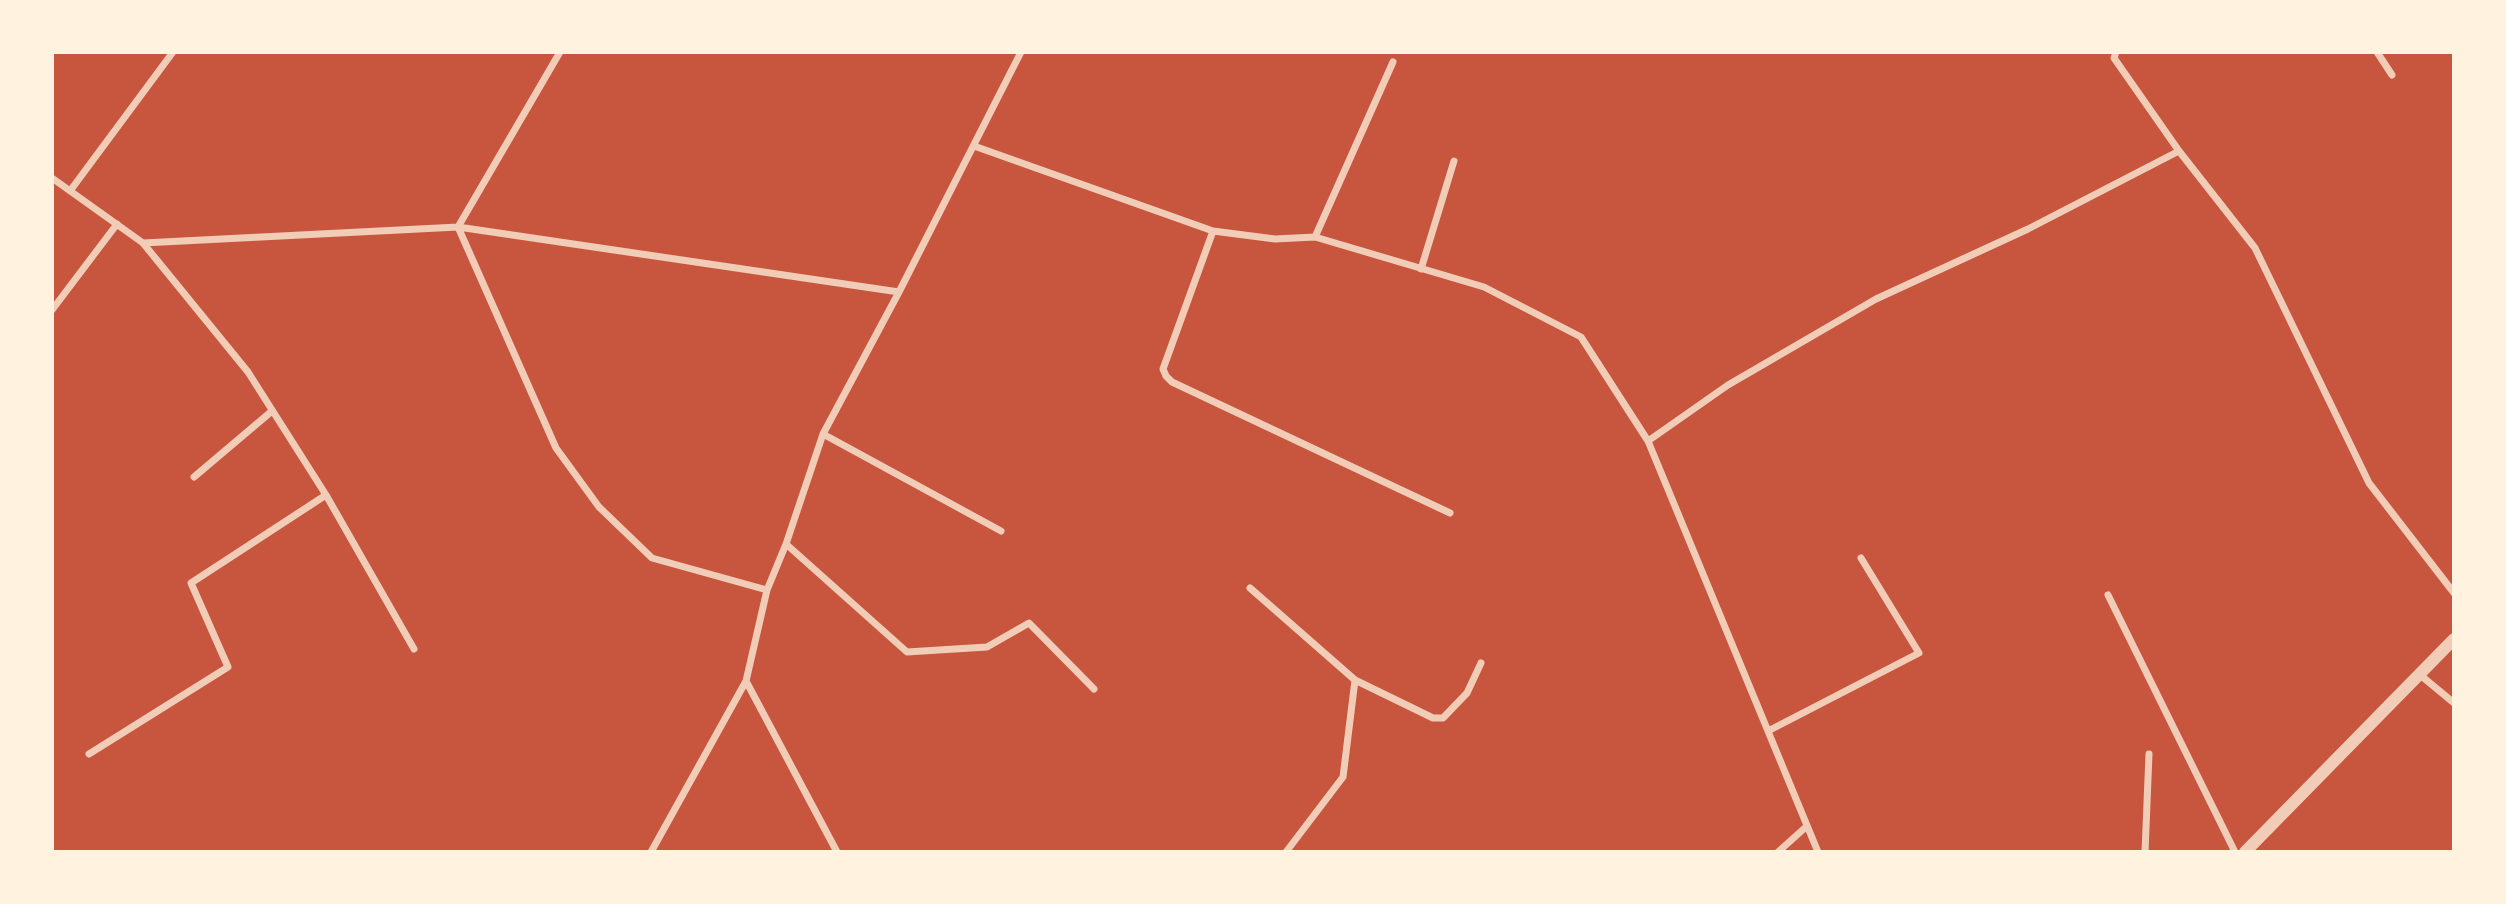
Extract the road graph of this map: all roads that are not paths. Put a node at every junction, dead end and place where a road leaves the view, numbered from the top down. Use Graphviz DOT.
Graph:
graph roads {
  1 [pos="173,52"];
  2 [pos="559,52"];
  3 [pos="1021,52"];
  4 [pos="2376,52"];
  5 [pos="2115,55"];
  6 [pos="1393,62"];
  7 [pos="2392,75"];
  8 [pos="974,146"];
  9 [pos="2179,151"];
  10 [pos="1454,162"];
  11 [pos="52,178"];
  12 [pos="70,191"];
  13 [pos="117,224"];
  14 [pos="458,227"];
  15 [pos="1213,232"];
  16 [pos="1315,237"];
  17 [pos="143,243"];
  18 [pos="1421,269"];
  19 [pos="899,292"];
  20 [pos="52,310"];
  21 [pos="272,411"];
  22 [pos="824,434"];
  23 [pos="1648,441"];
  24 [pos="194,477"];
  25 [pos="326,495"];
  26 [pos="1450,513"];
  27 [pos="1001,531"];
  28 [pos="786,544"];
  29 [pos="1861,558"];
  30 [pos="1250,588"];
  31 [pos="767,590"];
  32 [pos="2454,593"];
  33 [pos="2108,595"];
  34 [pos="2454,639"];
  35 [pos="414,649"];
  36 [pos="1481,663"];
  37 [pos="2419,674"];
  38 [pos="1355,680"];
  39 [pos="746,681"];
  40 [pos="1094,689"];
  41 [pos="2454,703"];
  42 [pos="1768,731"];
  43 [pos="89,754"];
  44 [pos="2149,754"];
  45 [pos="1807,826"];
  46 [pos="651,852"];
  47 [pos="837,852"];
  48 [pos="1286,852"];
  49 [pos="1778,852"];
  50 [pos="1818,852"];
  51 [pos="2145,852"];
  52 [pos="2235,852"];
  53 [pos="2245,852"];
  1 -- 12 [label="street"];
  2 -- 14 [label="street"];
  3 -- 8 [label="street"];
  4 -- 7 [label="street"];
  5 -- 9 [label="street"];
  6 -- 16 [label="street"];
  8 -- 15 [label="street"];
  8 -- 19 [label="street"];
  9 -- 23 [label="street"];
  9 -- 32 [label="street"];
  10 -- 18 [label="street"];
  11 -- 12 [label="street"];
  12 -- 13 [label="street"];
  13 -- 17 [label="street"];
  13 -- 20 [label="street"];
  14 -- 17 [label="street"];
  14 -- 19 [label="street"];
  14 -- 31 [label="street"];
  15 -- 16 [label="street"];
  15 -- 26 [label="street"];
  16 -- 18 [label="street"];
  17 -- 21 [label="street"];
  18 -- 23 [label="street"];
  19 -- 22 [label="street"];
  21 -- 24 [label="street"];
  21 -- 25 [label="street"];
  22 -- 27 [label="street"];
  22 -- 28 [label="street"];
  23 -- 42 [label="street"];
  25 -- 35 [label="street"];
  25 -- 43 [label="street"];
  28 -- 31 [label="street"];
  28 -- 40 [label="street"];
  29 -- 42 [label="street"];
  30 -- 38 [label="street"];
  31 -- 39 [label="street"];
  33 -- 52 [label="street"];
  34 -- 37 [label="street"];
  36 -- 38 [label="street"];
  37 -- 41 [label="street"];
  37 -- 53 [label="street"];
  38 -- 48 [label="street"];
  39 -- 46 [label="street"];
  39 -- 47 [label="street"];
  42 -- 45 [label="street"];
  44 -- 51 [label="street"];
  45 -- 49 [label="street"];
  45 -- 50 [label="street"];
}
